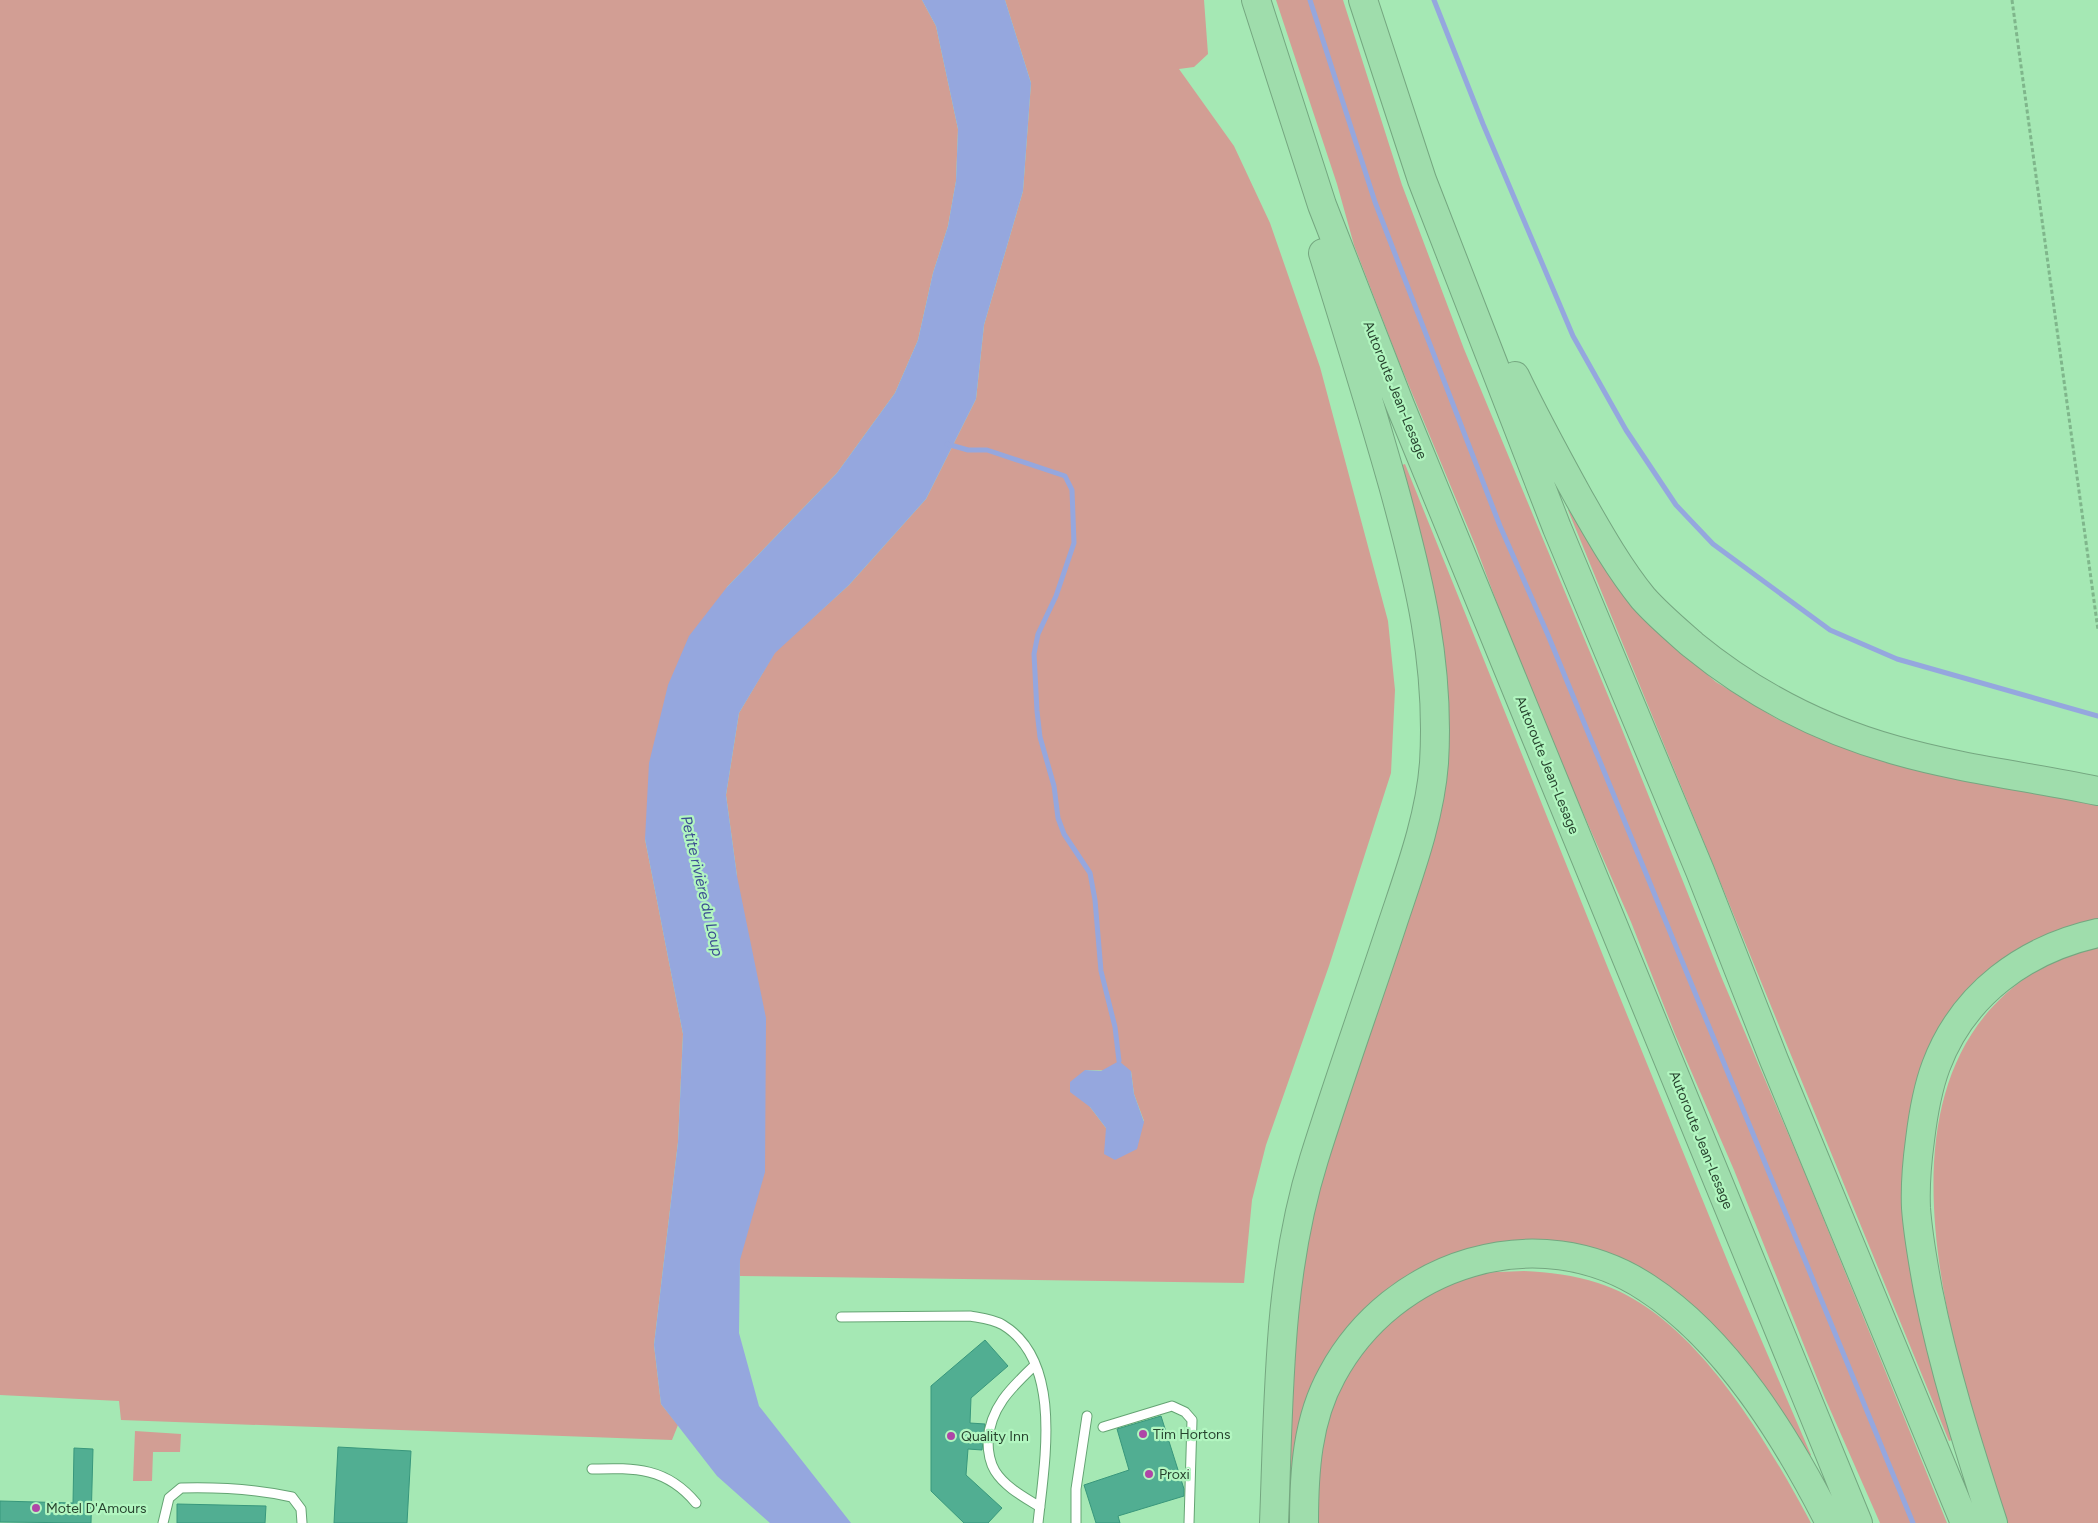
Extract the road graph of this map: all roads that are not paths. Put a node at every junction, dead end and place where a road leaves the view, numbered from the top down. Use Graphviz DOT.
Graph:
graph roads {
  1 [pos="1255,0"];
  2 [pos="1363,0"];
  3 [pos="1422,180"];
  4 [pos="2098,791"];
  5 [pos="2098,932"];
  6 [pos="841,1317"];
  7 [pos="1035,1365"];
  8 [pos="1087,1416"];
  9 [pos="1103,1428"];
  10 [pos="592,1469"];
  11 [pos="696,1503"];
  12 [pos="1040,1507"];
  13 [pos="163,1523"];
  14 [pos="302,1523"];
  15 [pos="1038,1523"];
  16 [pos="1076,1523"];
  17 [pos="1189,1523"];
  18 [pos="1274,1523"];
  19 [pos="1304,1523"];
  20 [pos="1830,1523"];
  21 [pos="1858,1523"];
  22 [pos="1965,1523"];
  23 [pos="1993,1523"];
  1 -- 18 [label="highway"];
  1 -- 21 [label="highway, Autoroute Jean-Lesage"];
  2 -- 3 [label="highway"];
  3 -- 4 [label="highway"];
  3 -- 22 [label="highway"];
  5 -- 23 [label="highway"];
  6 -- 7 [label="lane"];
  7 -- 12 [label="lane"];
  7 -- 12 [label="lane"];
  8 -- 16 [label="lane"];
  9 -- 17 [label="lane"];
  10 -- 11 [label="lane"];
  12 -- 15 [label="lane"];
  13 -- 14 [label="lane"];
  19 -- 20 [label="highway"];
}
